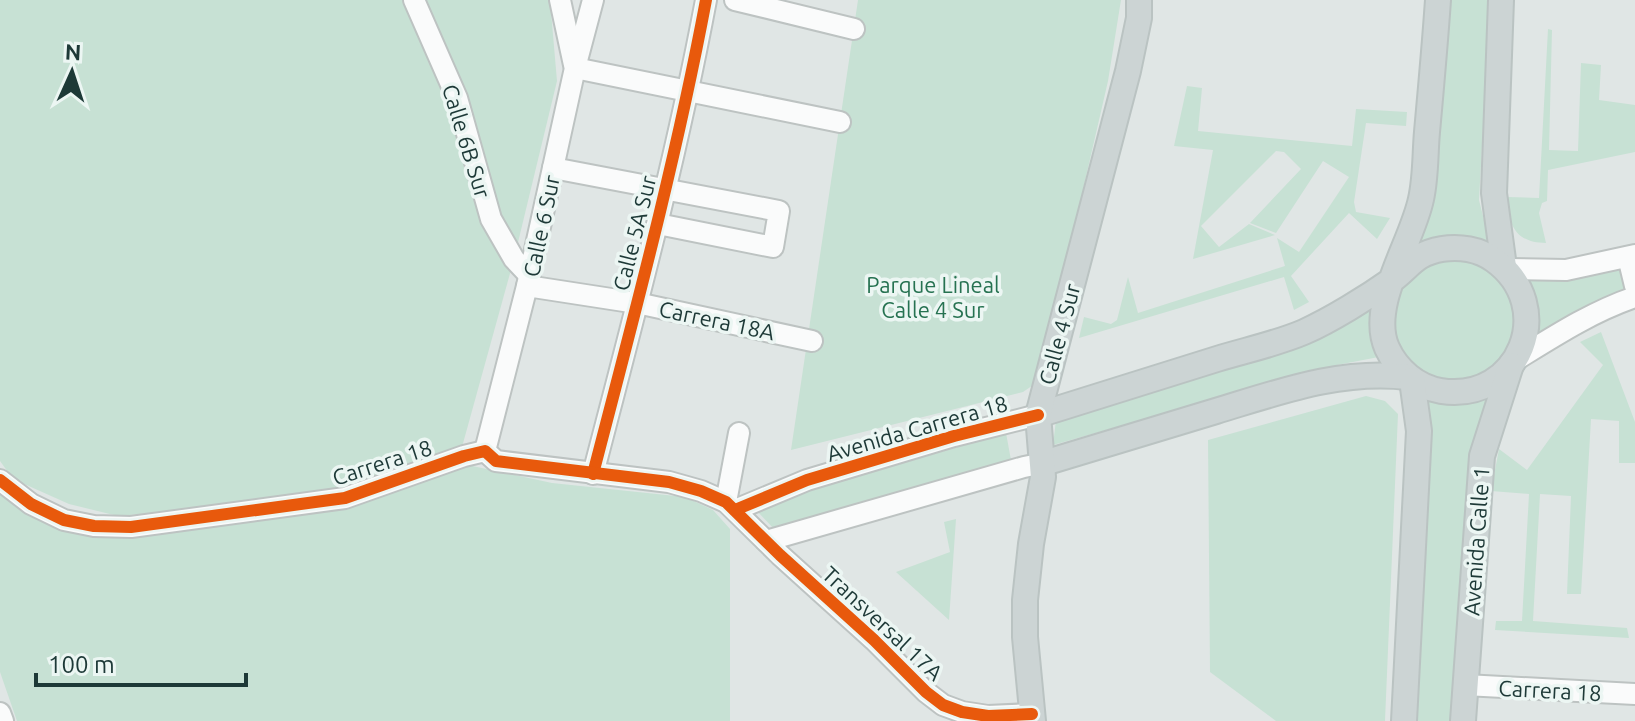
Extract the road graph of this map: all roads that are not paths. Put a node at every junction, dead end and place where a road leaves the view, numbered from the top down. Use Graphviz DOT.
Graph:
graph roads {
  1 [pos="414,0"];
  2 [pos="560,0"];
  3 [pos="593,0"];
  4 [pos="706,0"];
  5 [pos="735,0"];
  6 [pos="1139,0"];
  7 [pos="1438,0"];
  8 [pos="1501,0"];
  9 [pos="854,29"];
  10 [pos="575,68"];
  11 [pos="689,92"];
  12 [pos="840,122"];
  13 [pos="553,168"];
  14 [pos="666,189"];
  15 [pos="658,224"];
  16 [pos="1631,256"];
  17 [pos="1506,268"];
  18 [pos="1394,279"];
  19 [pos="529,281"];
  20 [pos="1635,286"];
  21 [pos="1635,297"];
  22 [pos="637,303"];
  23 [pos="812,341"];
  24 [pos="1513,363"];
  25 [pos="1410,378"];
  26 [pos="1038,415"];
  27 [pos="739,433"];
  28 [pos="485,451"];
  29 [pos="1044,463"];
  30 [pos="593,474"];
  31 [pos="0,480"];
  32 [pos="730,506"];
  33 [pos="766,541"];
  34 [pos="1465,685"];
  35 [pos="1635,694"];
  36 [pos="0,713"];
  37 [pos="1033,718"];
  38 [pos="3,721"];
  39 [pos="1404,721"];
  40 [pos="1463,721"];
  1 -- 19 [label="street, Calle 6B Sur"];
  2 -- 10 [label="street"];
  3 -- 10 [label="street, Calle 6 Sur"];
  4 -- 11 [label="street, Calle 5A Sur"];
  5 -- 9 [label="street"];
  6 -- 26 [label="main road, Calle 4 Sur"];
  7 -- 18 [label="main road"];
  8 -- 17 [label="main road"];
  10 -- 11 [label="street"];
  10 -- 13 [label="street, Calle 6 Sur"];
  11 -- 12 [label="street"];
  11 -- 14 [label="street, Calle 5A Sur"];
  13 -- 14 [label="street"];
  13 -- 19 [label="street, Calle 6 Sur"];
  14 -- 15 [label="street, Calle 5A Sur"];
  14 -- 15 [label="street"];
  15 -- 22 [label="street, Calle 5A Sur"];
  16 -- 17 [label="street, Avenida Carrera 18"];
  16 -- 20 [label="street"];
  17 -- 18 [label="main road, Avenida Carrera 18"];
  17 -- 24 [label="main road"];
  18 -- 25 [label="main road"];
  18 -- 26 [label="main road, Avenida Carrera 18"];
  19 -- 22 [label="street, Carrera 18A"];
  19 -- 28 [label="street, Calle 6 Sur"];
  21 -- 24 [label="street"];
  22 -- 23 [label="street, Carrera 18A"];
  22 -- 30 [label="street, Calle 5A Sur"];
  24 -- 25 [label="main road"];
  24 -- 34 [label="main road, Avenida Calle 1"];
  25 -- 29 [label="main road"];
  25 -- 39 [label="main road"];
  26 -- 29 [label="main road, Calle 4 Sur"];
  26 -- 32 [label="street, Avenida Carrera 18"];
  27 -- 32 [label="street"];
  28 -- 30 [label="street"];
  28 -- 31 [label="street, Carrera 18"];
  29 -- 33 [label="street"];
  29 -- 37 [label="main road, Calle 4 Sur"];
  30 -- 32 [label="street"];
  32 -- 33 [label="street"];
  33 -- 37 [label="street, Transversal 17A"];
  34 -- 35 [label="street, Carrera 18"];
  34 -- 40 [label="main road, Avenida Calle 1"];
  36 -- 38 [label="street"];
}
